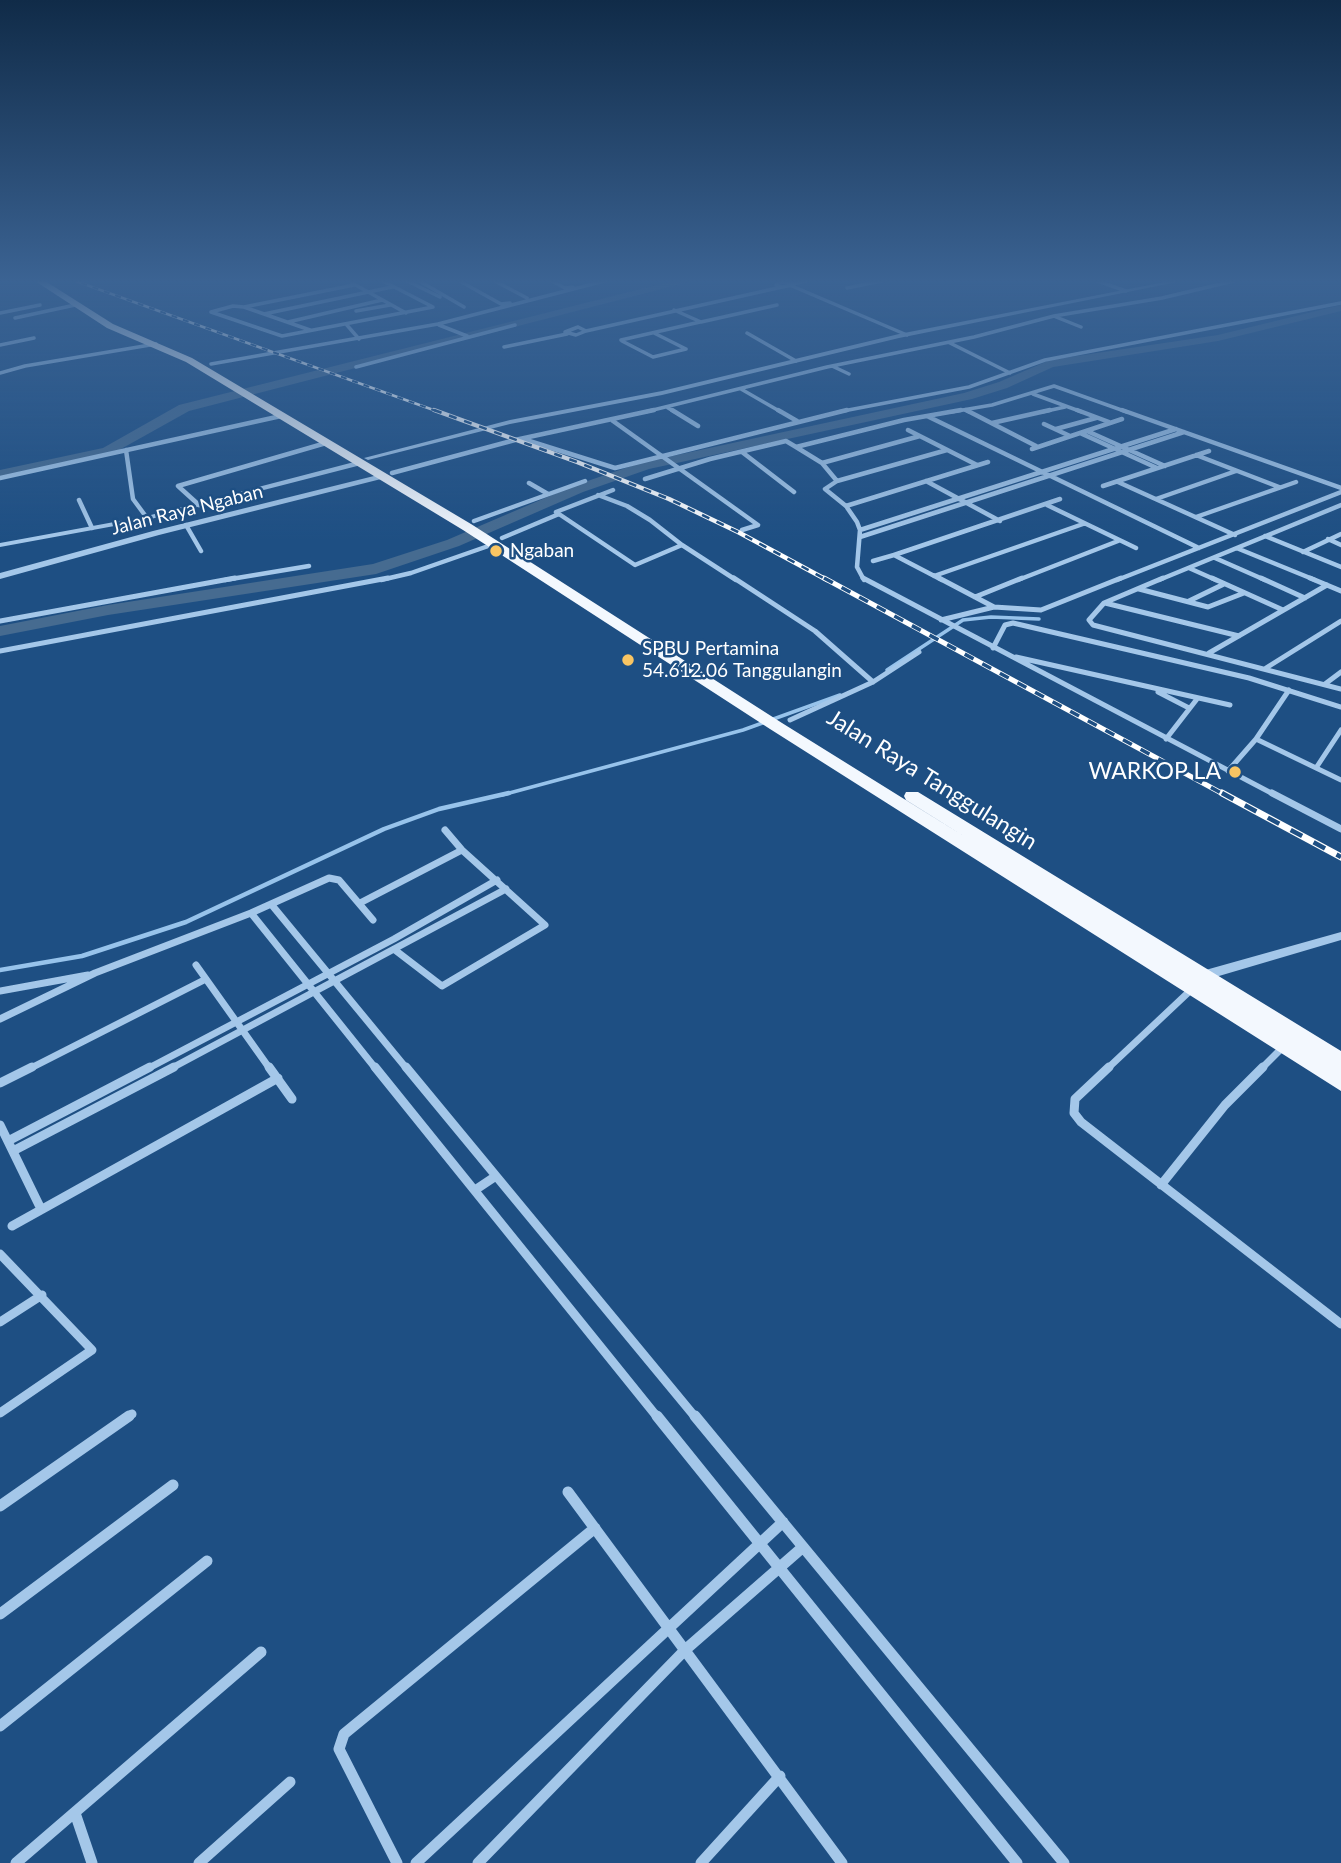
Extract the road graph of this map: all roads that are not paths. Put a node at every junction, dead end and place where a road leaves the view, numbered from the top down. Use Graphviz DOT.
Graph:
graph roads {
  1 [pos="26,366"];
  2 [pos="199,366"];
  3 [pos="214,366"];
  4 [pos="360,366"];
  5 [pos="775,366"];
  6 [pos="832,366"];
  7 [pos="996,366"];
  8 [pos="1032,366"];
  9 [pos="356,367"];
  10 [pos="0,373"];
  11 [pos="1010,373"];
  12 [pos="849,374"];
  13 [pos="244,389"];
  14 [pos="741,389"];
  15 [pos="1033,394"];
  16 [pos="1066,406"];
  17 [pos="667,408"];
  18 [pos="965,410"];
  19 [pos="281,416"];
  20 [pos="927,416"];
  21 [pos="1097,418"];
  22 [pos="1122,419"];
  23 [pos="613,421"];
  24 [pos="797,421"];
  25 [pos="1109,422"];
  26 [pos="302,423"];
  27 [pos="991,424"];
  28 [pos="1044,424"];
  29 [pos="698,426"];
  30 [pos="1056,429"];
  31 [pos="1176,429"];
  32 [pos="908,430"];
  33 [pos="1087,431"];
  34 [pos="1185,432"];
  35 [pos="1080,433"];
  36 [pos="920,436"];
  37 [pos="1070,436"];
  38 [pos="522,439"];
  39 [pos="326,443"];
  40 [pos="796,447"];
  41 [pos="1114,449"];
  42 [pos="1122,449"];
  43 [pos="126,450"];
  44 [pos="947,450"];
  45 [pos="1130,450"];
  46 [pos="1209,451"];
  47 [pos="742,452"];
  48 [pos="1196,455"];
  49 [pos="667,457"];
  50 [pos="363,461"];
  51 [pos="988,462"];
  52 [pos="822,463"];
  53 [pos="977,465"];
  54 [pos="1165,466"];
  55 [pos="680,467"];
  56 [pos="1158,468"];
  57 [pos="1237,471"];
  58 [pos="1044,472"];
  59 [pos="387,475"];
  60 [pos="1052,475"];
  61 [pos="0,478"];
  62 [pos="645,479"];
  63 [pos="929,480"];
  64 [pos="585,481"];
  65 [pos="837,481"];
  66 [pos="1296,481"];
  67 [pos="1118,482"];
  68 [pos="529,483"];
  69 [pos="1103,486"];
  70 [pos="1280,487"];
  71 [pos="613,490"];
  72 [pos="1341,490"];
  73 [pos="794,492"];
  74 [pos="548,494"];
  75 [pos="598,495"];
  76 [pos="961,498"];
  77 [pos="1060,499"];
  78 [pos="1156,499"];
  79 [pos="79,500"];
  80 [pos="969,502"];
  81 [pos="199,505"];
  82 [pos="1047,505"];
  83 [pos="1341,505"];
  84 [pos="846,506"];
  85 [pos="559,514"];
  86 [pos="1196,517"];
  87 [pos="147,518"];
  88 [pos="1002,520"];
  89 [pos="473,524"];
  90 [pos="1083,524"];
  91 [pos="186,525"];
  92 [pos="93,528"];
  93 [pos="742,530"];
  94 [pos="860,530"];
  95 [pos="1341,534"];
  96 [pos="1235,535"];
  97 [pos="1265,536"];
  98 [pos="860,537"];
  99 [pos="1328,539"];
  100 [pos="497,540"];
  101 [pos="1118,541"];
  102 [pos="0,545"];
  103 [pos="682,545"];
  104 [pos="1341,545"];
  105 [pos="1136,548"];
  106 [pos="1199,548"];
  107 [pos="1239,549"];
  108 [pos="201,551"];
  109 [pos="1303,552"];
  110 [pos="894,555"];
  111 [pos="1215,558"];
  112 [pos="873,561"];
  113 [pos="309,566"];
  114 [pos="1341,567"];
  115 [pos="1189,568"];
  116 [pos="0,576"];
  117 [pos="934,576"];
  118 [pos="1224,584"];
  119 [pos="1327,585"];
  120 [pos="1139,589"];
  121 [pos="1341,591"];
  122 [pos="1244,593"];
  123 [pos="975,597"];
  124 [pos="1305,598"];
  125 [pos="1189,601"];
  126 [pos="1104,603"];
  127 [pos="994,607"];
  128 [pos="1283,610"];
  129 [pos="941,620"];
  130 [pos="0,621"];
  131 [pos="1341,621"];
  132 [pos="1239,636"];
  133 [pos="993,648"];
  134 [pos="0,651"];
  135 [pos="919,652"];
  136 [pos="1209,653"];
  137 [pos="1009,656"];
  138 [pos="1266,668"];
  139 [pos="1341,672"];
  140 [pos="873,682"];
  141 [pos="1325,684"];
  142 [pos="1143,685"];
  143 [pos="1341,689"];
  144 [pos="1289,690"];
  145 [pos="1197,699"];
  146 [pos="1230,705"];
  147 [pos="1341,707"];
  148 [pos="1189,708"];
  149 [pos="777,717"];
  150 [pos="1341,730"];
  151 [pos="1166,739"];
  152 [pos="1255,739"];
  153 [pos="1338,740"];
  154 [pos="1316,768"];
  155 [pos="1228,771"];
  156 [pos="1341,780"];
  157 [pos="1341,829"];
  158 [pos="445,830"];
  159 [pos="462,850"];
  160 [pos="497,880"];
  161 [pos="506,888"];
  162 [pos="360,903"];
  163 [pos="271,904"];
  164 [pos="251,912"];
  165 [pos="373,919"];
  166 [pos="1341,936"];
  167 [pos="395,950"];
  168 [pos="196,965"];
  169 [pos="95,973"];
  170 [pos="331,978"];
  171 [pos="206,979"];
  172 [pos="1197,982"];
  173 [pos="312,988"];
  174 [pos="0,991"];
  175 [pos="0,1019"];
  176 [pos="237,1022"];
  177 [pos="244,1030"];
  178 [pos="1284,1046"];
  179 [pos="1341,1062"];
  180 [pos="278,1078"];
  181 [pos="1341,1082"];
  182 [pos="0,1083"];
  183 [pos="292,1099"];
  184 [pos="0,1125"];
  185 [pos="8,1141"];
  186 [pos="13,1151"];
  187 [pos="496,1176"];
  188 [pos="1161,1185"];
  189 [pos="475,1190"];
  190 [pos="41,1209"];
  191 [pos="12,1226"];
  192 [pos="0,1254"];
  193 [pos="42,1295"];
  194 [pos="0,1322"];
  195 [pos="1341,1324"];
  196 [pos="0,1413"];
  197 [pos="132,1415"];
  198 [pos="173,1485"];
  199 [pos="568,1492"];
  200 [pos="0,1506"];
  201 [pos="783,1522"];
  202 [pos="595,1528"];
  203 [pos="760,1544"];
  204 [pos="803,1547"];
  205 [pos="207,1561"];
  206 [pos="779,1566"];
  207 [pos="0,1614"];
  208 [pos="666,1628"];
  209 [pos="685,1650"];
  210 [pos="261,1652"];
  211 [pos="0,1726"];
  212 [pos="780,1776"];
  213 [pos="290,1783"];
  214 [pos="75,1813"];
  215 [pos="16,1863"];
  216 [pos="92,1863"];
  217 [pos="199,1863"];
  218 [pos="397,1863"];
  219 [pos="416,1863"];
  220 [pos="478,1863"];
  221 [pos="701,1863"];
  222 [pos="842,1863"];
  223 [pos="1017,1863"];
  224 [pos="1064,1863"];
  1 -- 10 [label="street"];
  2 -- 13 [label="highway"];
  3 -- 13 [label="highway"];
  4 -- 9 [label="street"];
  5 -- 50 [label="street"];
  6 -- 12 [label="street"];
  6 -- 14 [label="street"];
  7 -- 11 [label="street"];
  8 -- 11 [label="street"];
  11 -- 24 [label="street"];
  13 -- 19 [label="highway"];
  13 -- 26 [label="highway"];
  14 -- 17 [label="street"];
  14 -- 24 [label="street"];
  15 -- 16 [label="street"];
  15 -- 18 [label="street"];
  15 -- 31 [label="street"];
  16 -- 21 [label="street"];
  16 -- 27 [label="street"];
  17 -- 23 [label="street"];
  17 -- 29 [label="street"];
  18 -- 20 [label="street"];
  18 -- 27 [label="street"];
  19 -- 26 [label="highway"];
  19 -- 43 [label="street"];
  20 -- 40 [label="street"];
  20 -- 58 [label="street"];
  21 -- 25 [label="street"];
  21 -- 30 [label="street"];
  22 -- 25 [label="street"];
  23 -- 38 [label="street"];
  23 -- 49 [label="street"];
  24 -- 49 [label="street"];
  25 -- 33 [label="street"];
  26 -- 39 [label="highway"];
  26 -- 50 [label="highway"];
  27 -- 37 [label="street"];
  28 -- 30 [label="street"];
  30 -- 37 [label="street"];
  31 -- 34 [label="street"];
  31 -- 42 [label="street"];
  32 -- 36 [label="street"];
  33 -- 35 [label="street"];
  33 -- 42 [label="street"];
  34 -- 45 [label="street"];
  34 -- 72 [label="street"];
  35 -- 37 [label="street"];
  35 -- 41 [label="street"];
  36 -- 44 [label="street"];
  36 -- 52 [label="street"];
  38 -- 49 [label="street"];
  38 -- 59 [label="street"];
  39 -- 50 [label="highway"];
  39 -- 81 [label="street"];
  40 -- 47 [label="street"];
  40 -- 52 [label="street"];
  41 -- 42 [label="street"];
  41 -- 58 [label="street"];
  42 -- 45 [label="street"];
  42 -- 56 [label="street"];
  42 -- 60 [label="street"];
  43 -- 61 [label="street"];
  43 -- 87 [label="street"];
  44 -- 53 [label="street"];
  44 -- 65 [label="street"];
  45 -- 54 [label="street"];
  46 -- 48 [label="street"];
  47 -- 55 [label="street"];
  47 -- 73 [label="street"];
  48 -- 54 [label="street"];
  48 -- 57 [label="street"];
  49 -- 55 [label="street"];
  50 -- 59 [label="highway"];
  50 -- 81 [label="street"];
  51 -- 53 [label="street"];
  52 -- 65 [label="street"];
  53 -- 63 [label="street"];
  54 -- 56 [label="street"];
  55 -- 62 [label="street"];
  55 -- 93 [label="street"];
  56 -- 67 [label="street"];
  57 -- 70 [label="street"];
  57 -- 78 [label="street"];
  58 -- 60 [label="street"];
  58 -- 76 [label="street"];
  59 -- 89 [label="highway"];
  59 -- 91 [label="street, Jalan Raya Ngaban"];
  60 -- 80 [label="street"];
  60 -- 106 [label="street"];
  63 -- 76 [label="street"];
  63 -- 84 [label="street"];
  64 -- 74 [label="street"];
  65 -- 84 [label="street"];
  66 -- 70 [label="street"];
  67 -- 69 [label="street"];
  67 -- 78 [label="street"];
  68 -- 74 [label="street"];
  70 -- 86 [label="street"];
  71 -- 75 [label="street"];
  72 -- 96 [label="street"];
  74 -- 89 [label="street"];
  75 -- 85 [label="street"];
  75 -- 103 [label="street"];
  76 -- 80 [label="street"];
  76 -- 94 [label="street"];
  77 -- 82 [label="street"];
  78 -- 86 [label="street"];
  79 -- 92 [label="street"];
  80 -- 88 [label="street"];
  80 -- 98 [label="street"];
  81 -- 87 [label="street"];
  82 -- 88 [label="street"];
  82 -- 90 [label="street"];
  83 -- 97 [label="street"];
  84 -- 94 [label="street"];
  85 -- 100 [label="street"];
  85 -- 103 [label="street"];
  86 -- 96 [label="street"];
  87 -- 92 [label="street"];
  88 -- 110 [label="street"];
  89 -- 100 [label="highway, Jalan Raya Tanggulangin"];
  90 -- 101 [label="street"];
  90 -- 117 [label="street"];
  91 -- 108 [label="street"];
  91 -- 116 [label="street, Jalan Raya Ngaban"];
  92 -- 102 [label="street"];
  94 -- 98 [label="street"];
  95 -- 99 [label="street"];
  96 -- 106 [label="street"];
  97 -- 107 [label="street"];
  97 -- 109 [label="street"];
  98 -- 129 [label="street"];
  99 -- 104 [label="street"];
  99 -- 109 [label="street"];
  100 -- 134 [label="street"];
  100 -- 149 [label="highway, Jalan Raya Tanggulangin"];
  101 -- 105 [label="street"];
  101 -- 123 [label="street"];
  103 -- 140 [label="street"];
  106 -- 127 [label="street"];
  107 -- 111 [label="street"];
  107 -- 119 [label="street"];
  109 -- 114 [label="street"];
  110 -- 112 [label="street"];
  110 -- 117 [label="street"];
  111 -- 115 [label="street"];
  111 -- 124 [label="street"];
  113 -- 130 [label="street"];
  115 -- 118 [label="street"];
  115 -- 120 [label="street"];
  117 -- 123 [label="street"];
  118 -- 122 [label="street"];
  118 -- 125 [label="street"];
  119 -- 121 [label="street"];
  119 -- 124 [label="street"];
  120 -- 125 [label="street"];
  120 -- 126 [label="street"];
  122 -- 125 [label="street"];
  122 -- 128 [label="street"];
  123 -- 127 [label="street"];
  124 -- 128 [label="street"];
  126 -- 132 [label="street"];
  126 -- 136 [label="street"];
  127 -- 129 [label="street"];
  128 -- 132 [label="street"];
  129 -- 133 [label="street"];
  131 -- 138 [label="street"];
  132 -- 136 [label="street"];
  133 -- 137 [label="street"];
  133 -- 144 [label="street"];
  135 -- 140 [label="street"];
  136 -- 138 [label="street"];
  137 -- 142 [label="street"];
  137 -- 151 [label="street"];
  138 -- 141 [label="street"];
  139 -- 141 [label="street"];
  140 -- 149 [label="street"];
  141 -- 143 [label="street"];
  142 -- 145 [label="street"];
  142 -- 148 [label="street"];
  144 -- 147 [label="street"];
  144 -- 152 [label="street"];
  145 -- 146 [label="street"];
  145 -- 148 [label="street"];
  148 -- 151 [label="street"];
  149 -- 172 [label="highway, Jalan Raya Tanggulangin"];
  150 -- 153 [label="street"];
  151 -- 155 [label="street"];
  152 -- 154 [label="street"];
  152 -- 155 [label="street"];
  153 -- 154 [label="street"];
  154 -- 156 [label="street"];
  155 -- 157 [label="street"];
  158 -- 159 [label="street"];
  159 -- 160 [label="street"];
  159 -- 162 [label="street"];
  160 -- 161 [label="street"];
  160 -- 170 [label="street"];
  161 -- 167 [label="street"];
  161 -- 167 [label="street"];
  162 -- 163 [label="street"];
  162 -- 165 [label="street"];
  163 -- 164 [label="street"];
  163 -- 170 [label="street"];
  164 -- 169 [label="street"];
  164 -- 173 [label="street"];
  166 -- 172 [label="street"];
  167 -- 170 [label="street"];
  168 -- 171 [label="street"];
  169 -- 174 [label="street"];
  169 -- 175 [label="street"];
  170 -- 173 [label="street"];
  170 -- 187 [label="street"];
  171 -- 176 [label="street"];
  171 -- 182 [label="street"];
  172 -- 178 [label="highway, Jalan Raya Tanggulangin"];
  172 -- 179 [label="highway, Jalan Raya Tanggulangin"];
  172 -- 188 [label="street"];
  173 -- 176 [label="street"];
  173 -- 177 [label="street"];
  173 -- 189 [label="street"];
  176 -- 177 [label="street"];
  176 -- 185 [label="street"];
  177 -- 180 [label="street"];
  177 -- 186 [label="street"];
  178 -- 181 [label="highway, Jalan Raya Tanggulangin"];
  178 -- 188 [label="street"];
  180 -- 183 [label="street"];
  180 -- 190 [label="street"];
  184 -- 185 [label="street"];
  185 -- 186 [label="street"];
  186 -- 190 [label="street"];
  187 -- 189 [label="street"];
  187 -- 201 [label="street"];
  188 -- 195 [label="street"];
  189 -- 203 [label="street"];
  190 -- 191 [label="street"];
  192 -- 193 [label="street"];
  193 -- 194 [label="street"];
  193 -- 196 [label="street"];
  197 -- 200 [label="street"];
  198 -- 207 [label="street"];
  199 -- 202 [label="street"];
  201 -- 203 [label="street"];
  201 -- 204 [label="street"];
  202 -- 208 [label="street"];
  202 -- 218 [label="street"];
  203 -- 206 [label="street"];
  203 -- 208 [label="street"];
  204 -- 206 [label="street"];
  204 -- 224 [label="street"];
  205 -- 211 [label="street"];
  206 -- 209 [label="street"];
  206 -- 223 [label="street"];
  208 -- 209 [label="street"];
  208 -- 219 [label="street"];
  209 -- 212 [label="street"];
  209 -- 220 [label="street"];
  210 -- 214 [label="street"];
  212 -- 221 [label="street"];
  212 -- 222 [label="street"];
  213 -- 217 [label="street"];
  214 -- 215 [label="street"];
  214 -- 216 [label="street"];
}
